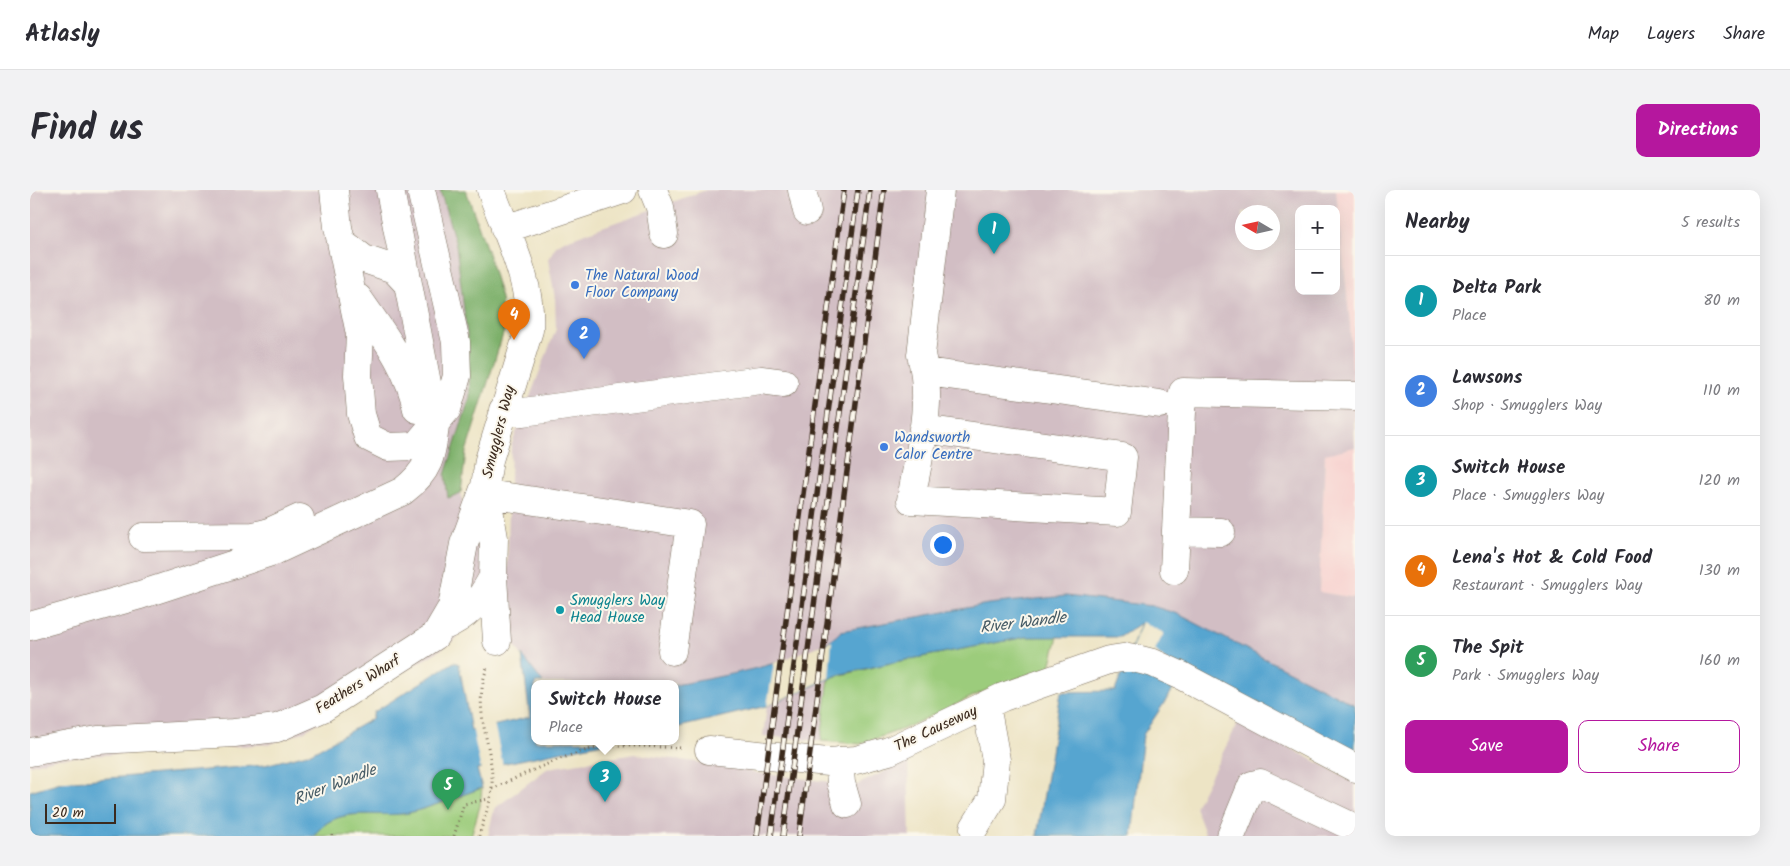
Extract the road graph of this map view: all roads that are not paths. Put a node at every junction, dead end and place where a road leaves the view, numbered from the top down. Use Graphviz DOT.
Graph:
graph roads {
  1 [pos="390,190"];
  2 [pos="421,190"];
  3 [pos="491,190"];
  4 [pos="623,190"];
  5 [pos="653,190"];
  6 [pos="940,190"];
  7 [pos="334,196"];
  8 [pos="505,229"];
  9 [pos="664,234"];
  10 [pos="342,242"];
  11 [pos="408,284"];
  12 [pos="352,289"];
  13 [pos="926,372"];
  14 [pos="784,383"];
  15 [pos="1355,396"];
  16 [pos="1160,404"];
  17 [pos="503,410"];
  18 [pos="435,425"];
  19 [pos="923,429"];
  20 [pos="416,446"];
  21 [pos="486,490"];
  22 [pos="1176,531"];
  23 [pos="1221,532"];
  24 [pos="143,537"];
  25 [pos="1174,570"];
  26 [pos="493,577"];
  27 [pos="30,626"];
  28 [pos="439,629"];
  29 [pos="497,641"];
  30 [pos="672,651"];
  31 [pos="986,705"];
  32 [pos="709,750"];
  33 [pos="30,752"];
  34 [pos="839,761"];
  35 [pos="1355,768"];
  36 [pos="847,804"];
  37 [pos="974,828"];
  38 [pos="1355,828"];
  39 [pos="1232,836"];
  1 -- 11 [label="street"];
  2 -- 18 [label="street"];
  3 -- 8 [label="street, Smugglers Way"];
  4 -- 8 [label="street"];
  5 -- 9 [label="street"];
  6 -- 13 [label="street"];
  7 -- 10 [label="street"];
  8 -- 17 [label="street, Smugglers Way"];
  10 -- 11 [label="street"];
  10 -- 12 [label="street"];
  11 -- 18 [label="street"];
  12 -- 20 [label="street"];
  12 -- 20 [label="street"];
  13 -- 16 [label="street"];
  13 -- 19 [label="street"];
  14 -- 17 [label="street"];
  15 -- 22 [label="street"];
  17 -- 21 [label="street, Smugglers Way"];
  18 -- 20 [label="street"];
  18 -- 27 [label="street"];
  19 -- 19 [label="street"];
  20 -- 24 [label="street"];
  21 -- 26 [label="street, Smugglers Way"];
  21 -- 28 [label="street, Feathers Wharf"];
  21 -- 30 [label="street"];
  22 -- 23 [label="street"];
  22 -- 25 [label="street"];
  26 -- 28 [label="street"];
  26 -- 29 [label="street, Smugglers Way"];
  28 -- 33 [label="street, Feathers Wharf"];
  31 -- 34 [label="street, The Causeway"];
  31 -- 35 [label="street, The Causeway"];
  31 -- 37 [label="street"];
  32 -- 34 [label="street, The Causeway"];
  34 -- 36 [label="street"];
  38 -- 39 [label="street"];
}
